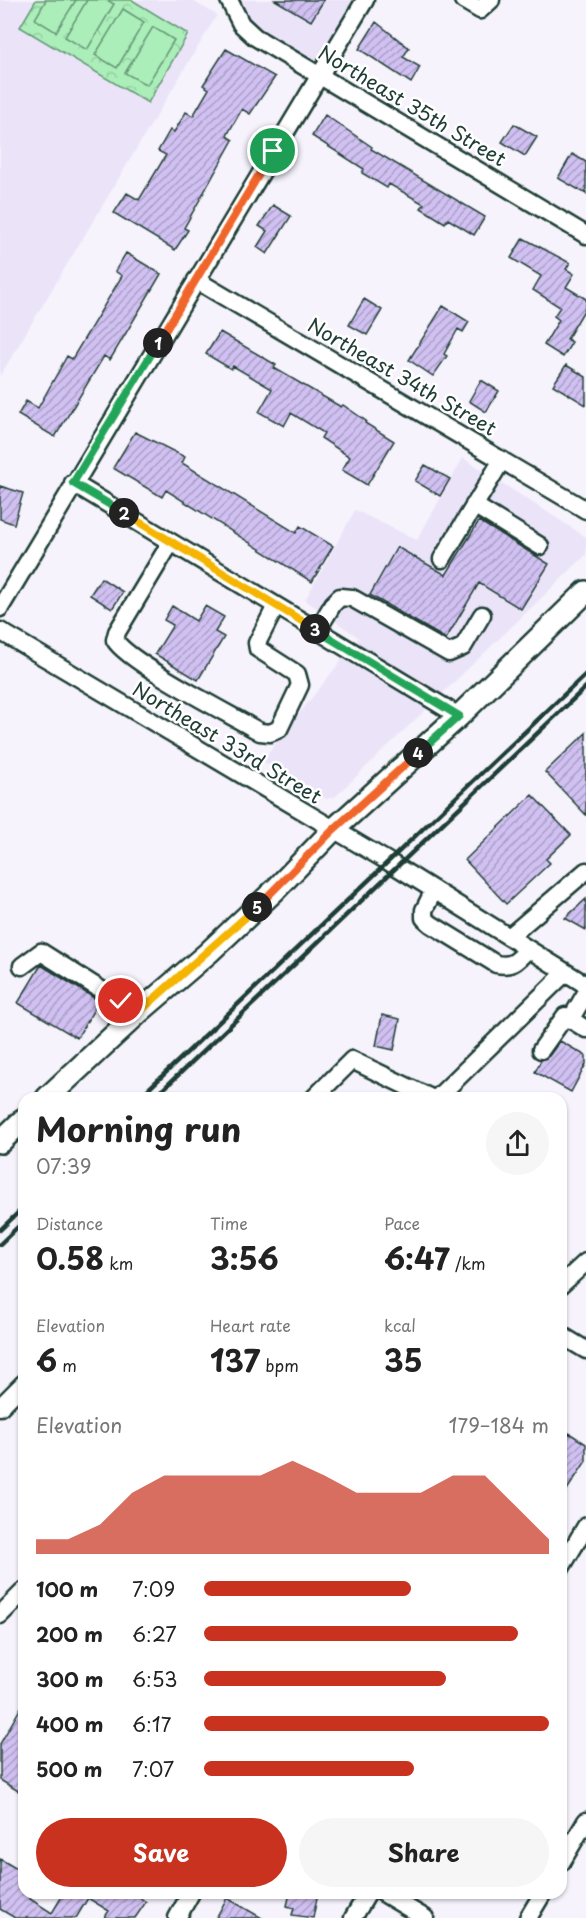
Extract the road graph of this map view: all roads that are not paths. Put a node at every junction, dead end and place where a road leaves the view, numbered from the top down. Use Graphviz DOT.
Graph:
graph roads {
  1 [pos="365,0"];
  2 [pos="463,0"];
  3 [pos="491,0"];
  4 [pos="234,3"];
  5 [pos="319,75"];
  6 [pos="586,235"];
  7 [pos="196,280"];
  8 [pos="502,460"];
  9 [pos="73,483"];
  10 [pos="474,505"];
  11 [pos="586,510"];
  12 [pos="171,542"];
  13 [pos="540,546"];
  14 [pos="442,559"];
  15 [pos="586,592"];
  16 [pos="276,606"];
  17 [pos="0,608"];
  18 [pos="482,615"];
  19 [pos="0,631"];
  20 [pos="317,631"];
  21 [pos="459,716"];
  22 [pos="332,831"];
  23 [pos="586,871"];
  24 [pos="434,890"];
  25 [pos="509,938"];
  26 [pos="528,949"];
  27 [pos="22,966"];
  28 [pos="565,973"];
  29 [pos="586,985"];
  30 [pos="586,993"];
  31 [pos="138,1013"];
  32 [pos="570,1020"];
  33 [pos="586,1029"];
  34 [pos="541,1050"];
  35 [pos="53,1092"];
  36 [pos="320,1092"];
  37 [pos="419,1092"];
  38 [pos="443,1092"];
  39 [pos="18,1125"];
  40 [pos="0,1142"];
  41 [pos="586,1262"];
  42 [pos="567,1279"];
  43 [pos="567,1339"];
  44 [pos="586,1350"];
  45 [pos="18,1389"];
  46 [pos="0,1407"];
  47 [pos="586,1526"];
  48 [pos="567,1559"];
  49 [pos="18,1597"];
  50 [pos="0,1615"];
  51 [pos="586,1821"];
  52 [pos="567,1853"];
  53 [pos="188,1899"];
  54 [pos="364,1899"];
  55 [pos="393,1899"];
  56 [pos="539,1899"];
  57 [pos="177,1918"];
  58 [pos="353,1918"];
  59 [pos="425,1918"];
  60 [pos="528,1918"];
  1 -- 5 [label="street"];
  2 -- 3 [label="street"];
  4 -- 5 [label="street, Northeast 35th Street"];
  5 -- 6 [label="street, Northeast 35th Street"];
  5 -- 7 [label="street"];
  7 -- 8 [label="street, Northeast 34th Street"];
  7 -- 9 [label="street"];
  8 -- 10 [label="street"];
  8 -- 11 [label="street, Northeast 34th Street"];
  9 -- 12 [label="street"];
  9 -- 17 [label="street"];
  10 -- 13 [label="street"];
  10 -- 14 [label="street"];
  12 -- 16 [label="street"];
  12 -- 16 [label="street"];
  15 -- 21 [label="main road"];
  16 -- 20 [label="street"];
  18 -- 20 [label="street"];
  19 -- 22 [label="street, Northeast 33rd Street"];
  20 -- 21 [label="street"];
  21 -- 22 [label="main road"];
  22 -- 24 [label="street, Northeast 33rd Street"];
  22 -- 31 [label="main road"];
  23 -- 25 [label="street"];
  24 -- 25 [label="street, Northeast 33rd Street"];
  24 -- 26 [label="street"];
  25 -- 26 [label="street, Northeast 33rd Street"];
  26 -- 28 [label="street, Northeast 33rd Street"];
  27 -- 31 [label="street"];
  28 -- 29 [label="street, Northeast 33rd Street"];
  28 -- 38 [label="street"];
  30 -- 32 [label="street"];
  31 -- 35 [label="main road"];
  32 -- 33 [label="street"];
  32 -- 34 [label="street"];
  36 -- 37 [label="street"];
  39 -- 40 [label="main road"];
  41 -- 42 [label="street"];
  43 -- 44 [label="street"];
  45 -- 46 [label="street"];
  47 -- 48 [label="street"];
  49 -- 50 [label="street"];
  51 -- 52 [label="street"];
  53 -- 57 [label="street"];
  54 -- 58 [label="street"];
  55 -- 59 [label="street"];
  56 -- 60 [label="street"];
}
